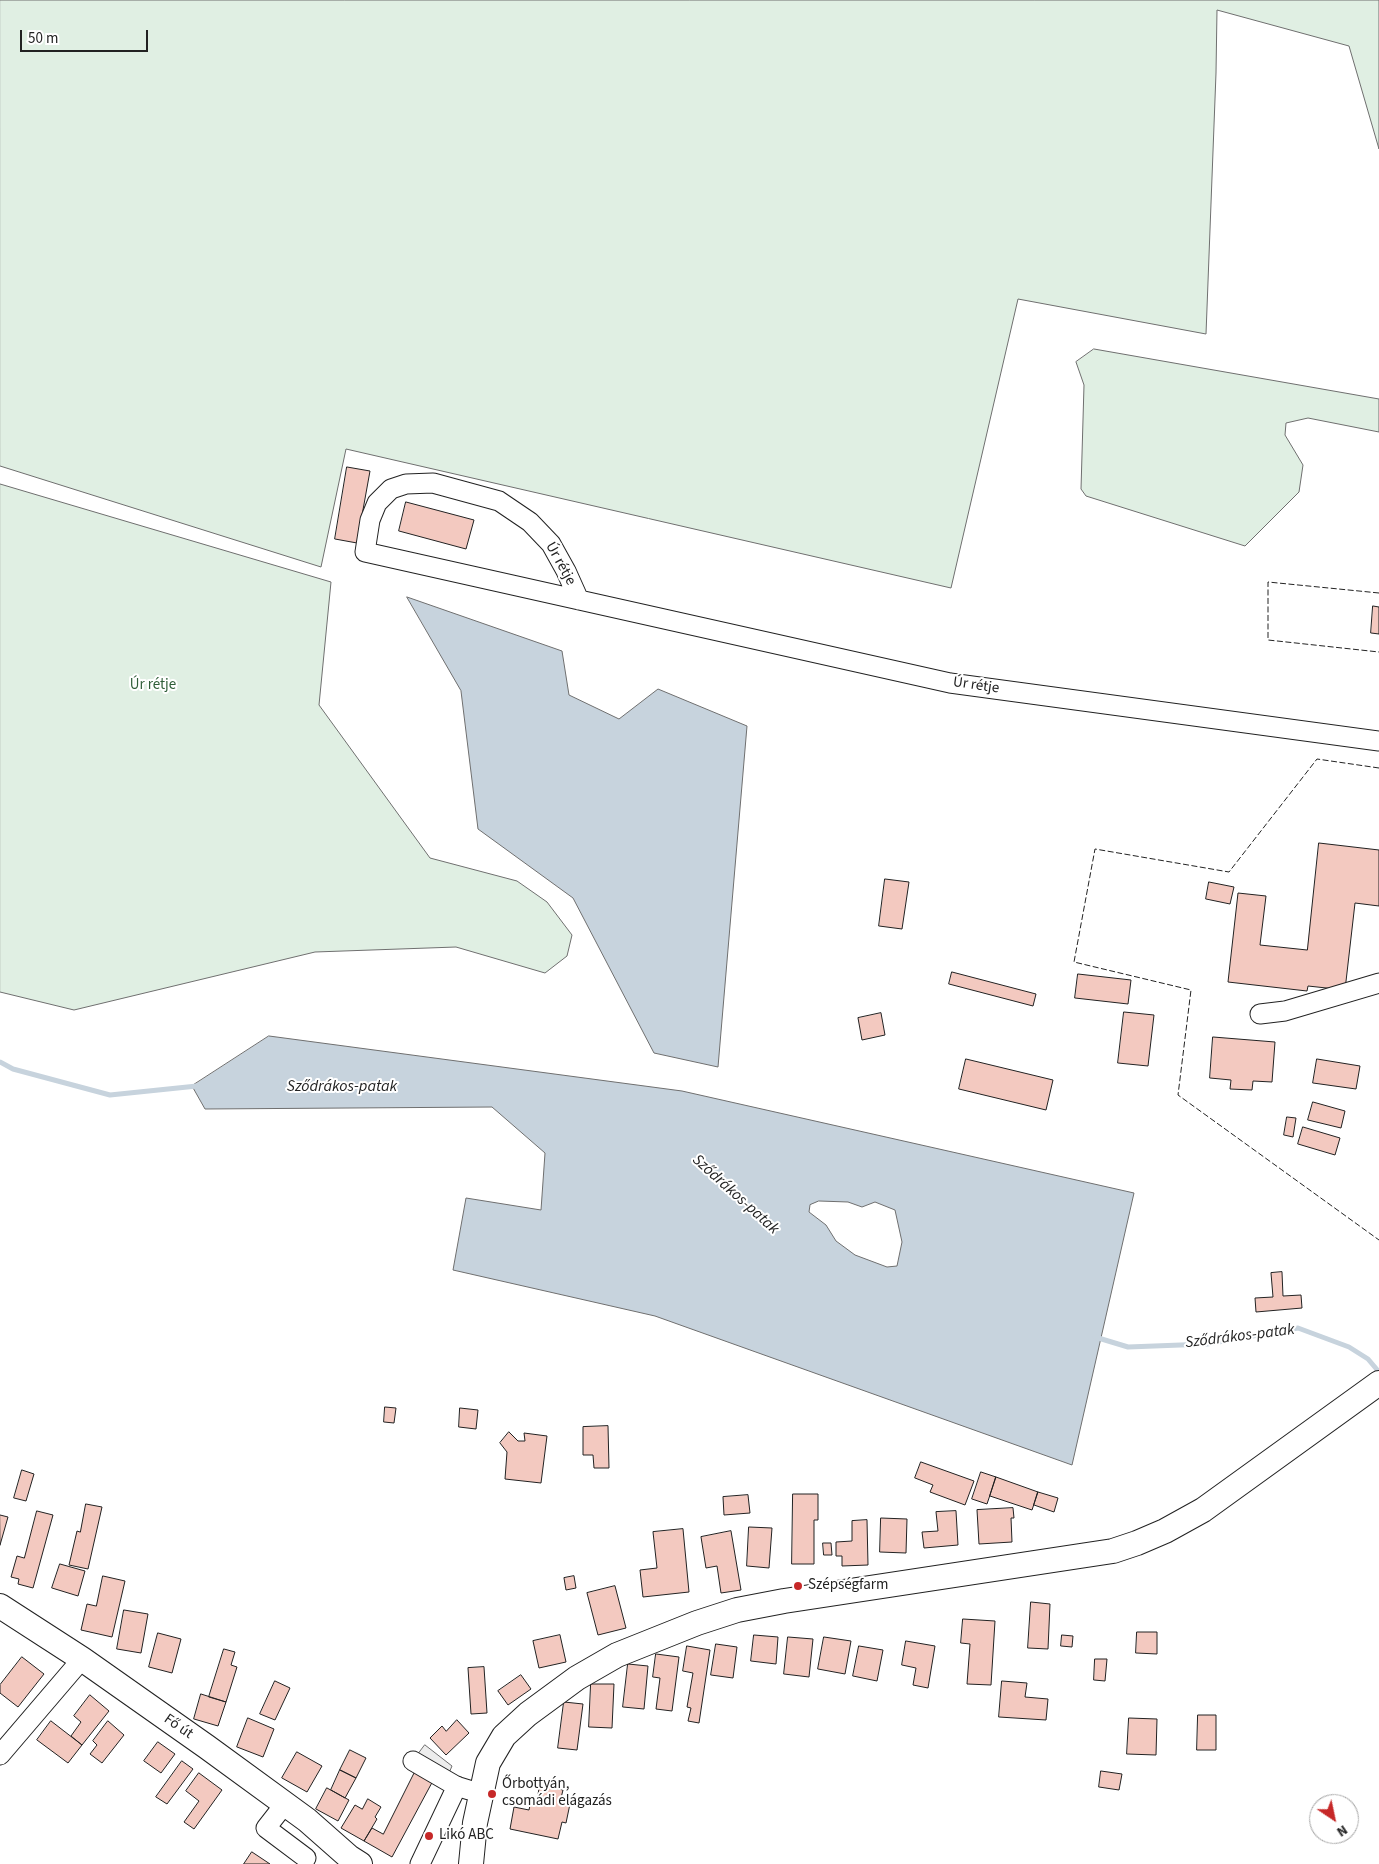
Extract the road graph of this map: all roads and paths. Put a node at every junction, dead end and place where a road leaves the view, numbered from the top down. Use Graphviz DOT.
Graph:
graph roads {
  1 [pos="579,600"];
  2 [pos="1379,740"];
  3 [pos="1379,983"];
  4 [pos="1260,1014"];
  5 [pos="1373,1387"];
  6 [pos="0,1606"];
  7 [pos="82,1659"];
  8 [pos="0,1755"];
  9 [pos="413,1761"];
  10 [pos="457,1786"];
  11 [pos="480,1804"];
  12 [pos="284,1805"];
  13 [pos="329,1840"];
  14 [pos="303,1861"];
  15 [pos="354,1862"];
  16 [pos="420,1864"];
  17 [pos="456,1864"];
  18 [pos="471,1864"];
  1 -- 1 [label="street, Úr rétje"];
  1 -- 2 [label="street, Úr rétje"];
  3 -- 4 [label="street"];
  5 -- 11 [label="main road"];
  6 -- 7 [label="main road, Fő út"];
  7 -- 8 [label="street"];
  7 -- 12 [label="main road, Fő út"];
  9 -- 10 [label="street"];
  10 -- 11 [label="street"];
  10 -- 16 [label="street"];
  11 -- 17 [label="main road"];
  11 -- 18 [label="main road"];
  12 -- 13 [label="main road, Fő út"];
  12 -- 14 [label="street"];
  13 -- 14 [label="street"];
  13 -- 15 [label="main road, Fő út"];
}
